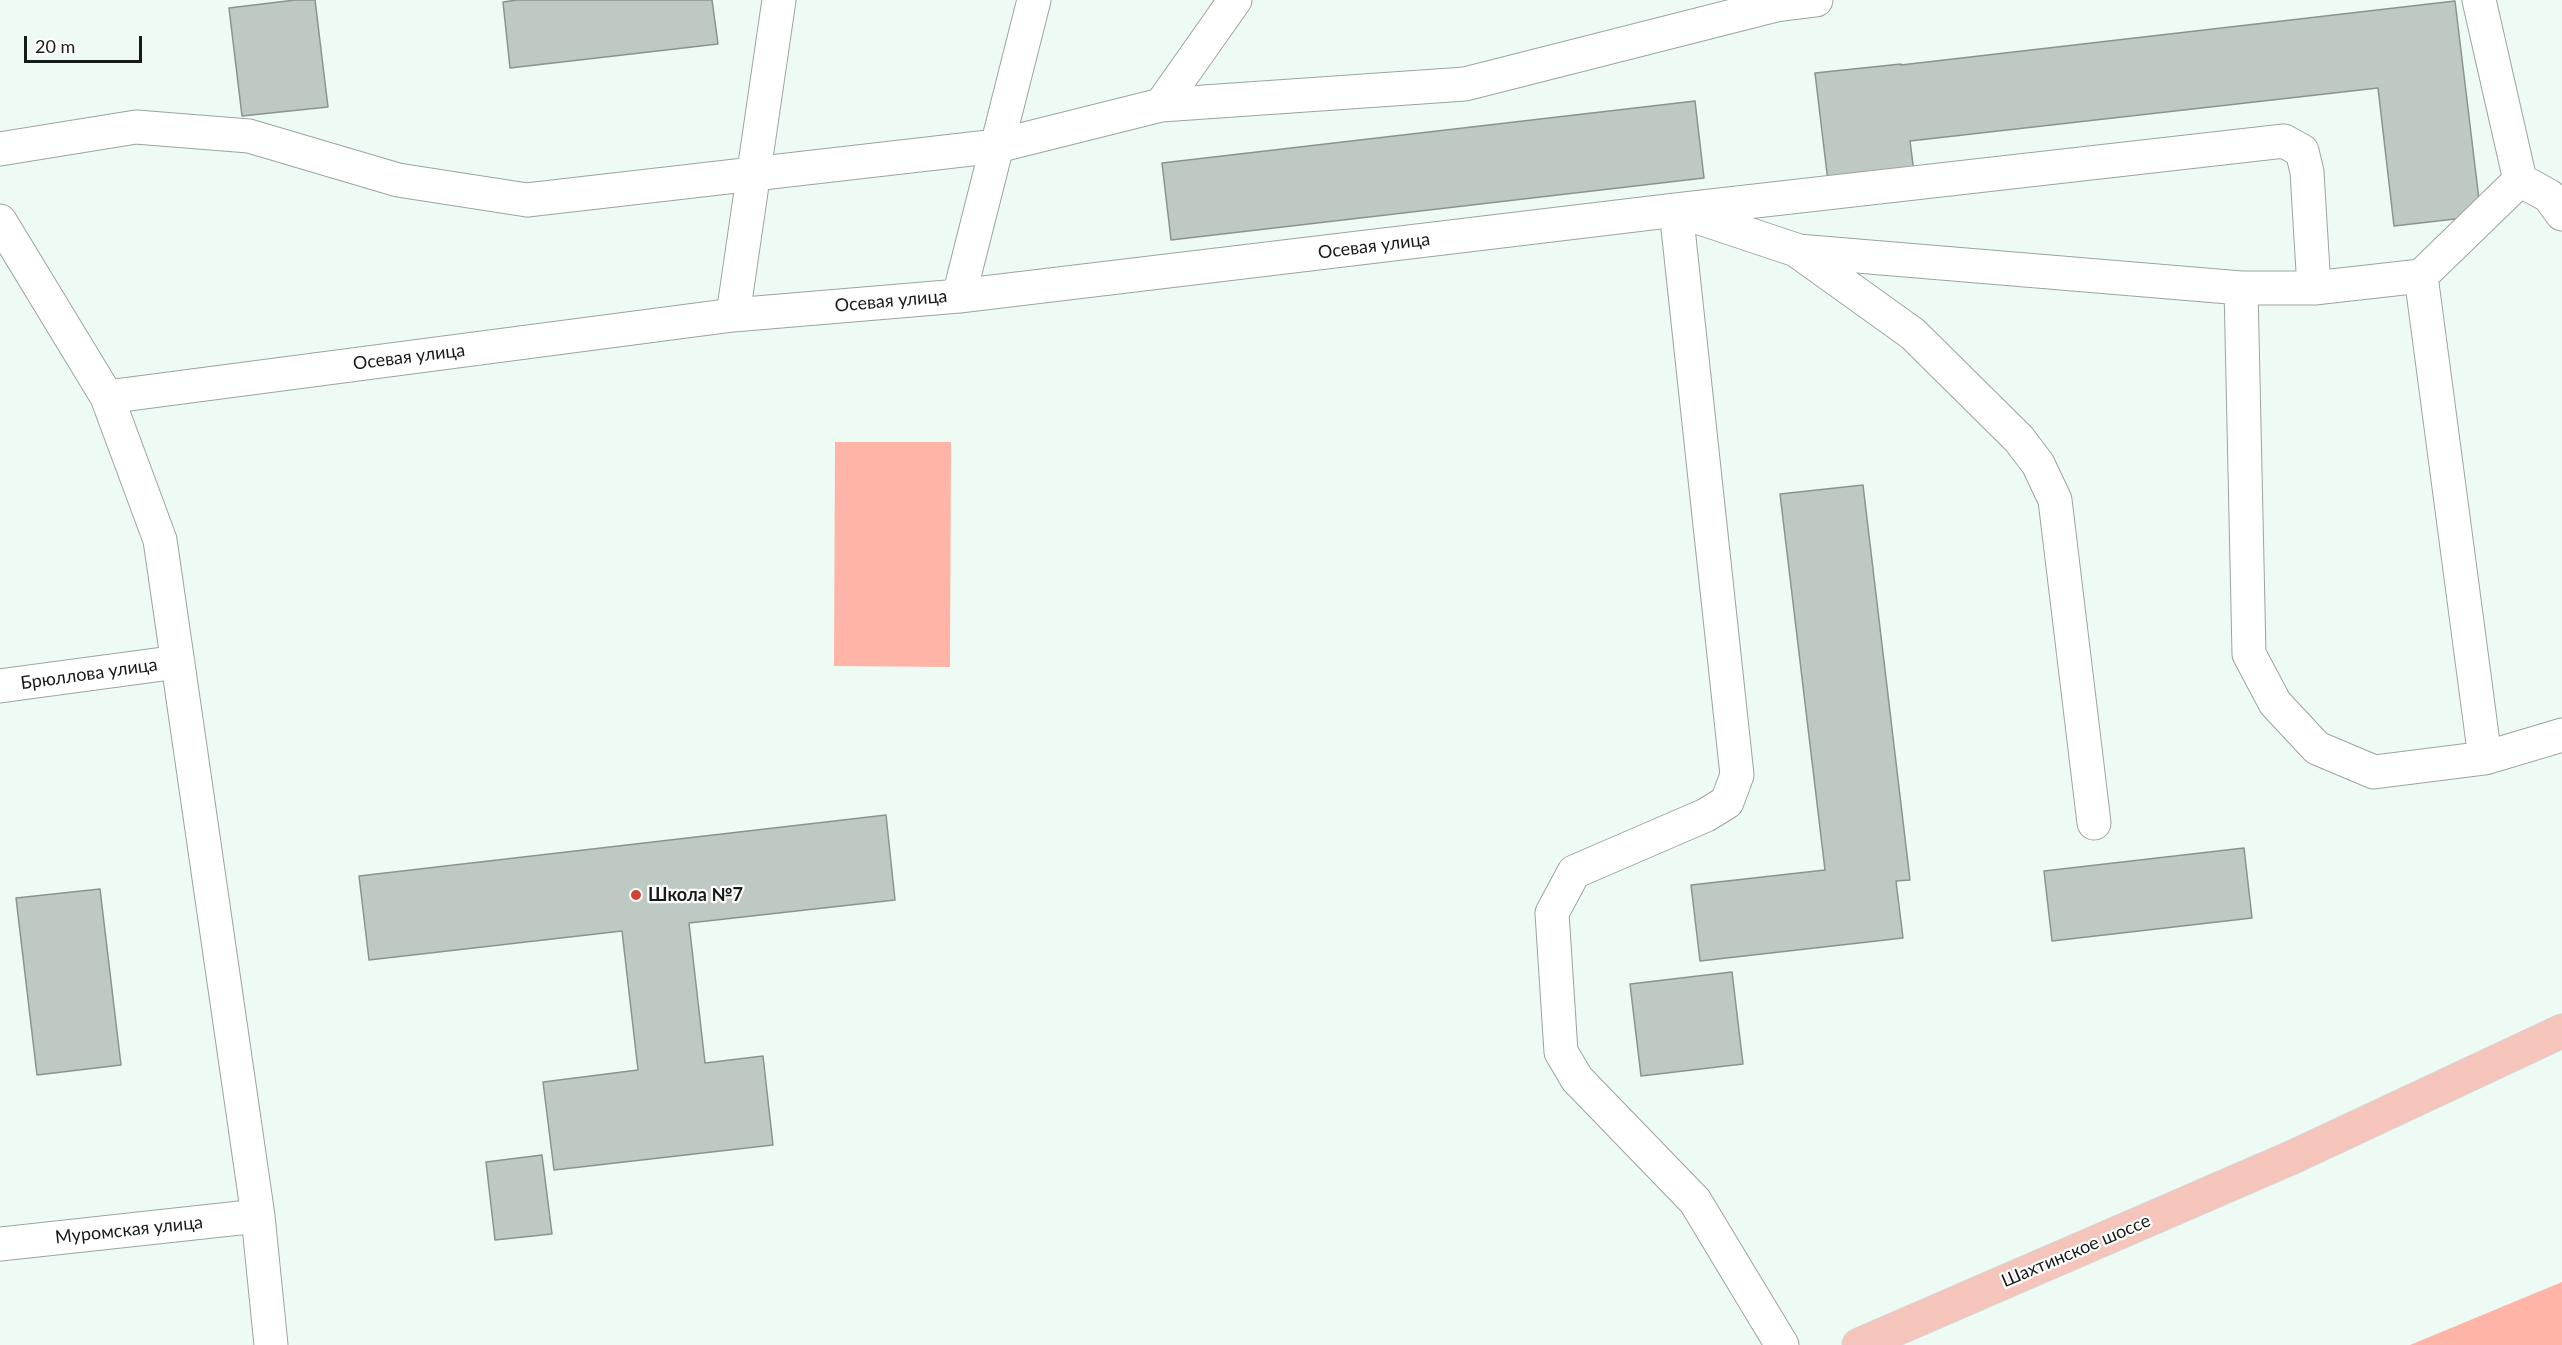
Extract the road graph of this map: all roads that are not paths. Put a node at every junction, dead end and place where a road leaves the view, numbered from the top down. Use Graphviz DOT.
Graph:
graph roads {
  1 [pos="779,0"];
  2 [pos="1034,0"];
  3 [pos="1235,0"];
  4 [pos="1816,0"];
  5 [pos="2479,0"];
  6 [pos="1161,105"];
  7 [pos="997,146"];
  8 [pos="0,148"];
  9 [pos="753,174"];
  10 [pos="2520,180"];
  11 [pos="1676,210"];
  12 [pos="2562,214"];
  13 [pos="0,221"];
  14 [pos="1796,250"];
  15 [pos="2421,276"];
  16 [pos="2241,288"];
  17 [pos="2314,288"];
  18 [pos="959,296"];
  19 [pos="733,315"];
  20 [pos="107,397"];
  21 [pos="178,662"];
  22 [pos="0,686"];
  23 [pos="2562,735"];
  24 [pos="2485,758"];
  25 [pos="2094,823"];
  26 [pos="2562,1031"];
  27 [pos="258,1216"];
  28 [pos="0,1244"];
  29 [pos="271,1345"];
  30 [pos="1782,1345"];
  31 [pos="1859,1345"];
  1 -- 9 [label="street"];
  2 -- 7 [label="street"];
  3 -- 6 [label="street"];
  4 -- 6 [label="street"];
  5 -- 10 [label="street"];
  6 -- 7 [label="street"];
  7 -- 9 [label="street"];
  7 -- 18 [label="street"];
  8 -- 9 [label="street"];
  9 -- 19 [label="street"];
  10 -- 12 [label="street"];
  10 -- 15 [label="street"];
  11 -- 14 [label="street"];
  11 -- 17 [label="street, Осевая улица"];
  11 -- 18 [label="street, Осевая улица"];
  11 -- 30 [label="street"];
  13 -- 20 [label="street"];
  14 -- 16 [label="street"];
  14 -- 25 [label="street"];
  15 -- 17 [label="street"];
  15 -- 24 [label="street"];
  16 -- 17 [label="street"];
  16 -- 24 [label="street"];
  18 -- 19 [label="street, Осевая улица"];
  19 -- 20 [label="street, Осевая улица"];
  20 -- 21 [label="street"];
  21 -- 22 [label="street, Брюллова улица"];
  21 -- 27 [label="street"];
  23 -- 24 [label="street"];
  26 -- 31 [label="main road, Шахтинское шоссе"];
  27 -- 28 [label="street, Муромская улица"];
  27 -- 29 [label="street"];
}
